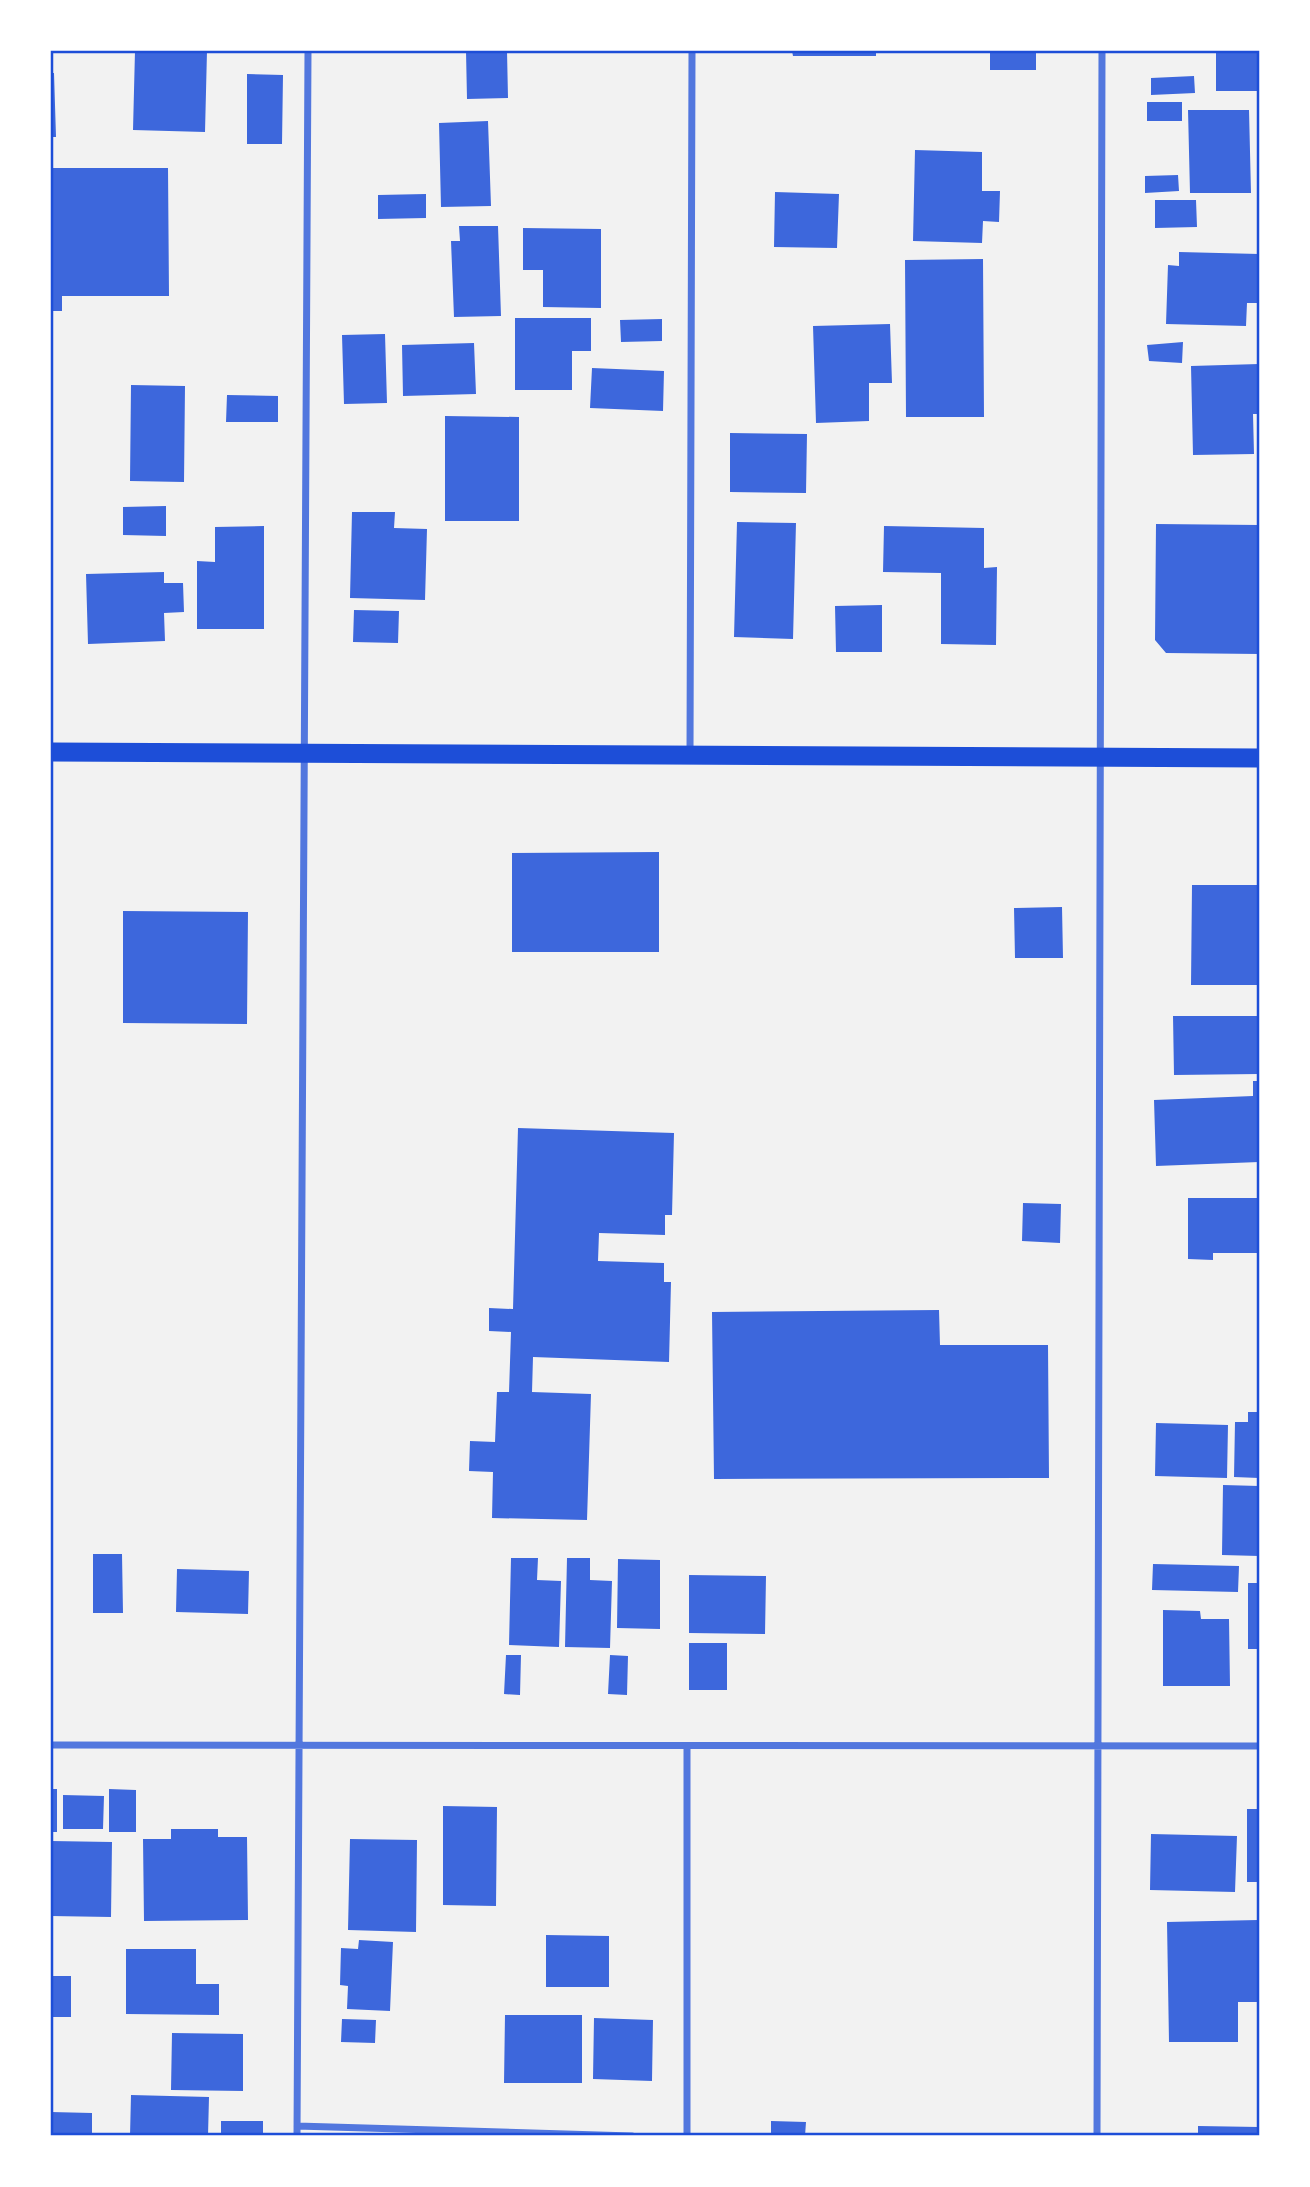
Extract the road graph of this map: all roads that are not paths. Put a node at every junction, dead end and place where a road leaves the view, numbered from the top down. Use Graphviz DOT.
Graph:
graph roads {
  1 [pos="308,51"];
  2 [pos="692,51"];
  3 [pos="1102,51"];
  4 [pos="51,752"];
  5 [pos="690,754"];
  6 [pos="305,755"];
  7 [pos="1100,757"];
  8 [pos="1259,758"];
  9 [pos="1099,1744"];
  10 [pos="51,1745"];
  11 [pos="300,1745"];
  12 [pos="687,1746"];
  13 [pos="1259,1746"];
  14 [pos="297,2126"];
  15 [pos="297,2136"];
  16 [pos="632,2136"];
  17 [pos="687,2136"];
  18 [pos="1097,2136"];
  1 -- 6 [label="street"];
  2 -- 5 [label="street"];
  3 -- 7 [label="street"];
  4 -- 6 [label="highway"];
  5 -- 6 [label="highway"];
  5 -- 7 [label="highway"];
  6 -- 11 [label="street"];
  7 -- 8 [label="highway"];
  7 -- 9 [label="street"];
  9 -- 12 [label="street"];
  9 -- 13 [label="street"];
  9 -- 18 [label="street"];
  10 -- 11 [label="street"];
  11 -- 12 [label="street"];
  11 -- 14 [label="street"];
  12 -- 17 [label="street"];
  14 -- 15 [label="street"];
  14 -- 16 [label="street"];
}
